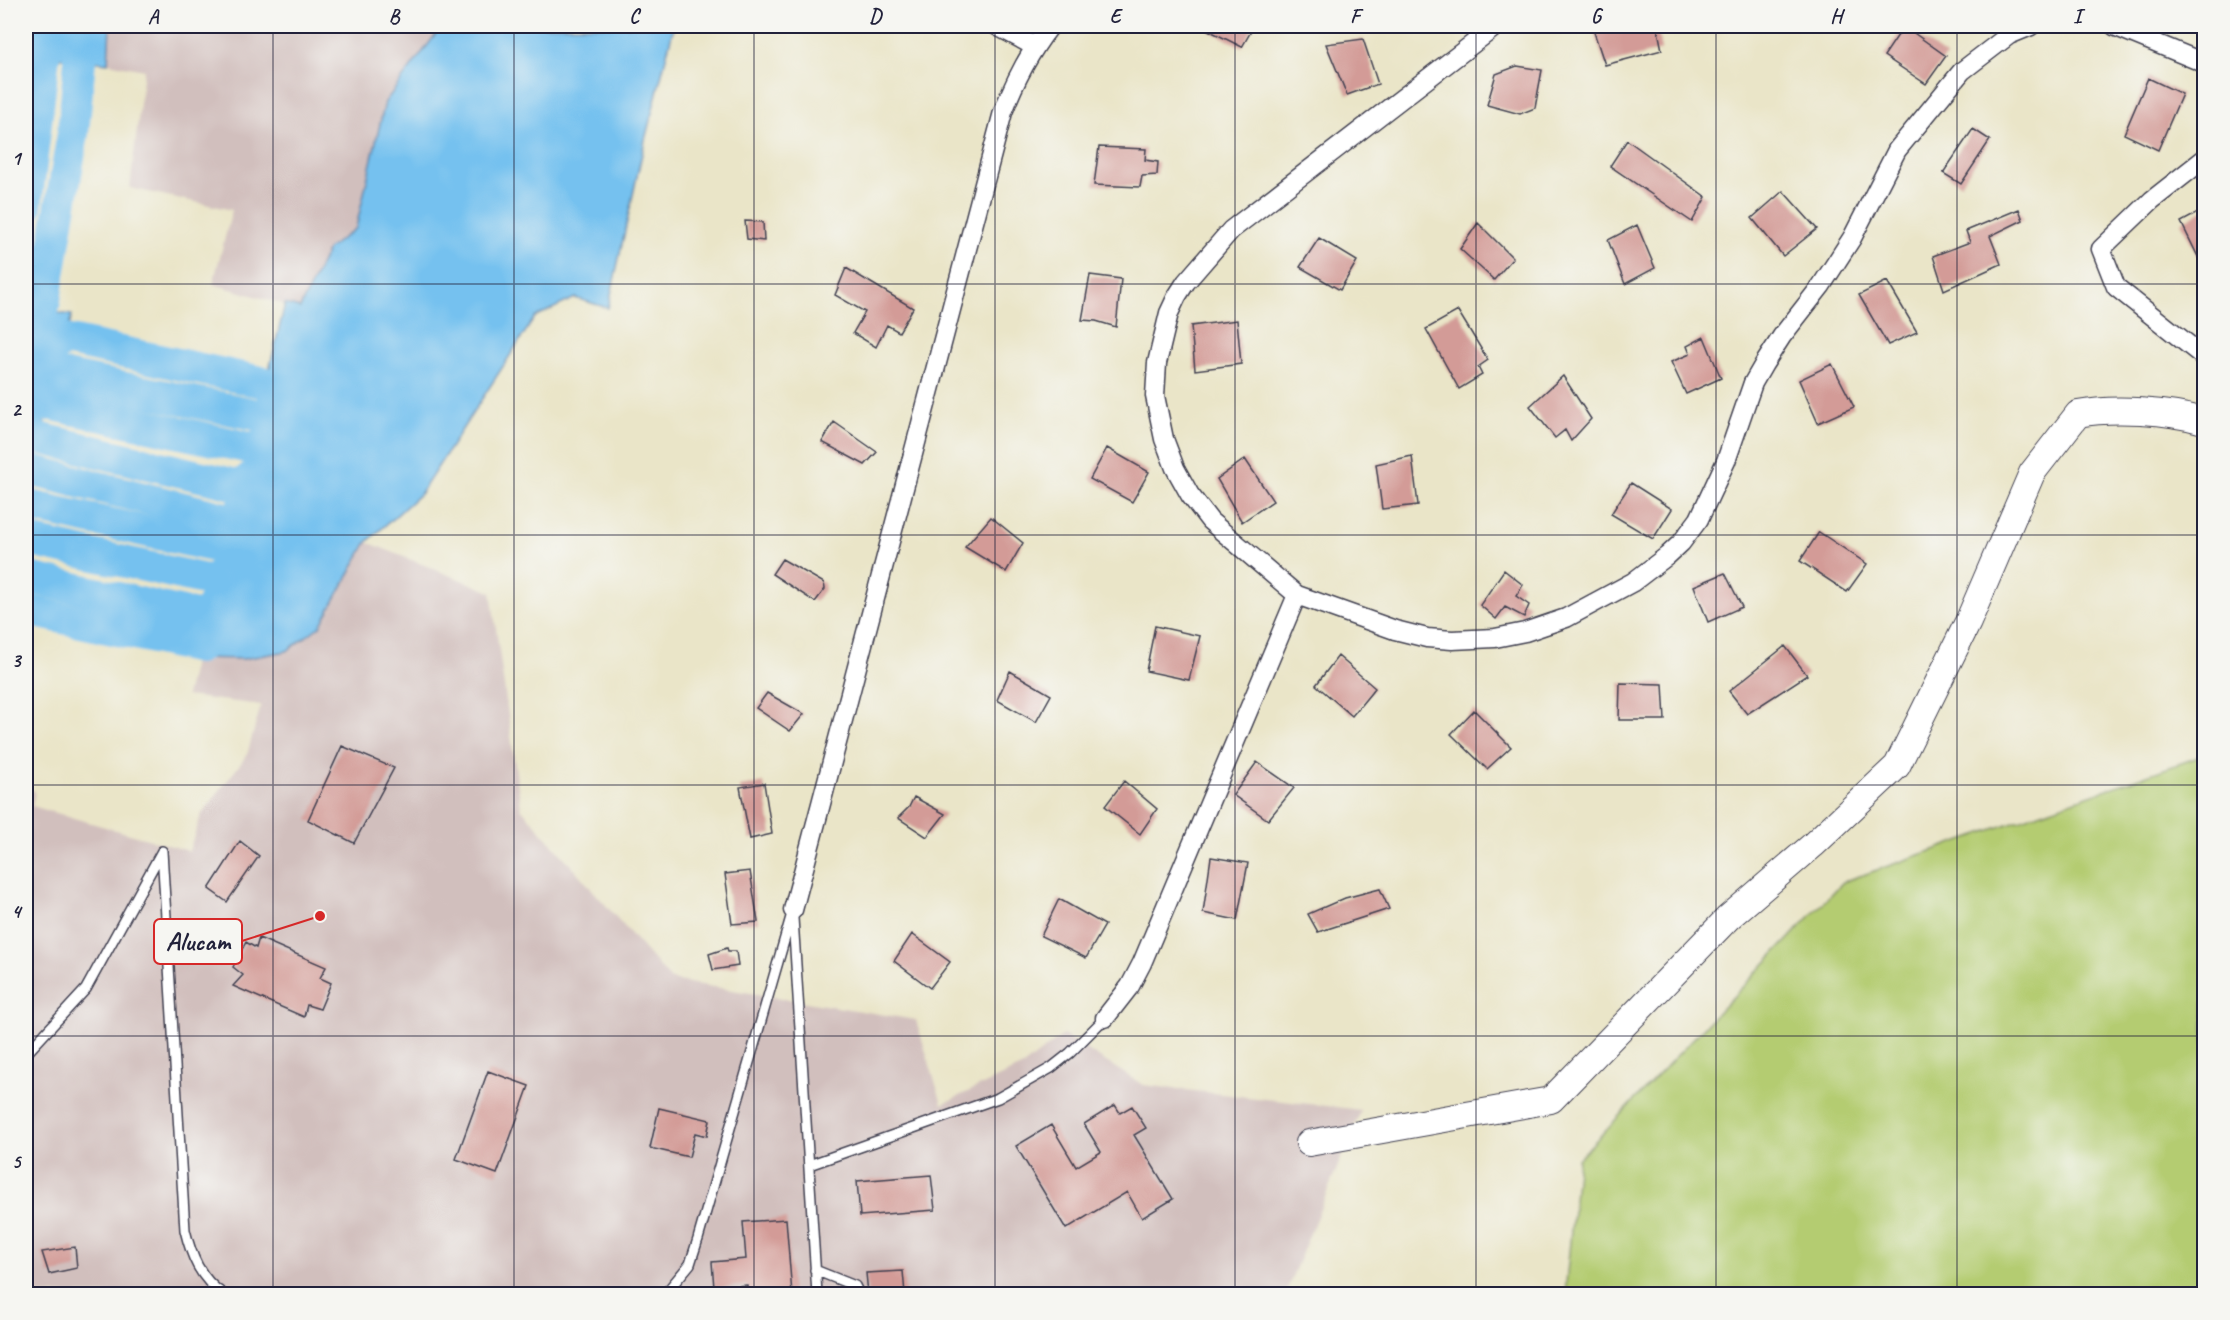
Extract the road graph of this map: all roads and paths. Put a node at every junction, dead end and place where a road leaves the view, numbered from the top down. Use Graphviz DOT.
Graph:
graph roads {
  1 [pos="997,26"];
  2 [pos="1050,26"];
  3 [pos="1496,26"];
  4 [pos="2031,26"];
  5 [pos="2114,26"];
  6 [pos="1034,46"];
  7 [pos="2205,63"];
  8 [pos="2205,159"];
  9 [pos="2205,357"];
  10 [pos="2205,421"];
  11 [pos="1297,595"];
  12 [pos="793,910"];
  13 [pos="1105,1018"];
  14 [pos="26,1054"];
  15 [pos="1309,1143"];
  16 [pos="808,1165"];
  17 [pos="815,1270"];
  18 [pos="222,1294"];
  19 [pos="665,1294"];
  20 [pos="816,1294"];
  21 [pos="860,1294"];
  1 -- 6 [label="street"];
  2 -- 6 [label="street"];
  3 -- 11 [label="street"];
  4 -- 11 [label="street"];
  5 -- 7 [label="street"];
  6 -- 12 [label="street"];
  8 -- 9 [label="street"];
  10 -- 15 [label="street"];
  11 -- 13 [label="street"];
  12 -- 16 [label="lane"];
  12 -- 19 [label="lane"];
  13 -- 16 [label="lane"];
  14 -- 18 [label="lane"];
  16 -- 17 [label="lane"];
  17 -- 20 [label="lane"];
  17 -- 21 [label="lane"];
}
